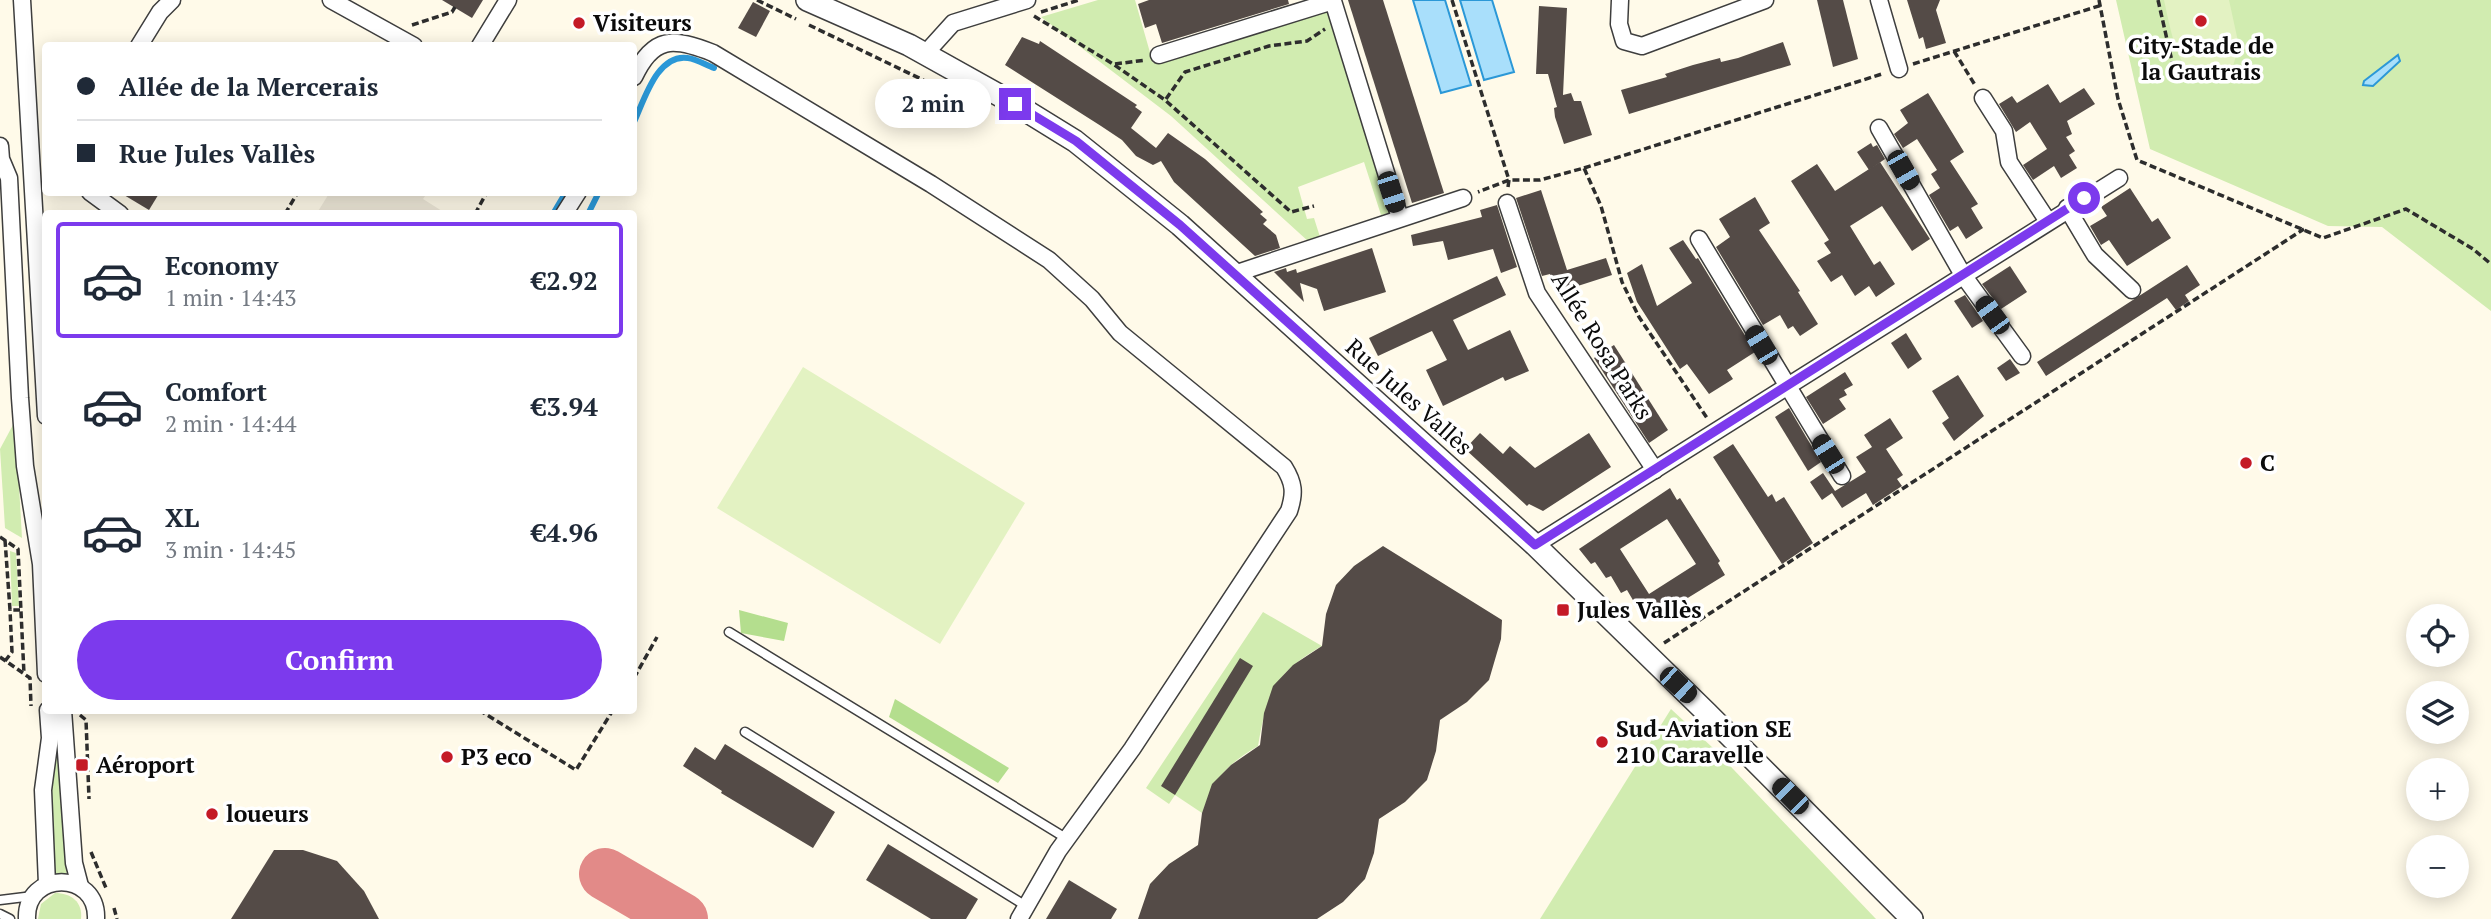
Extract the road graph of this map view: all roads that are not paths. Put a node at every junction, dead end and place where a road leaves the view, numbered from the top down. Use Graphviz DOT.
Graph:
graph roads {
  1 [pos="22,0"];
  2 [pos="172,0"];
  3 [pos="331,0"];
  4 [pos="508,0"];
  5 [pos="807,0"];
  6 [pos="1620,0"];
  7 [pos="1765,0"];
  8 [pos="1879,0"];
  9 [pos="1029,7"];
  10 [pos="142,42"];
  11 [pos="407,42"];
  12 [pos="482,42"];
  13 [pos="925,54"];
  14 [pos="1159,55"];
  15 [pos="1899,69"];
  16 [pos="637,71"];
  17 [pos="1983,98"];
  18 [pos="1879,128"];
  19 [pos="0,146"];
  20 [pos="2119,178"];
  21 [pos="95,196"];
  22 [pos="1463,198"];
  23 [pos="1507,203"];
  24 [pos="2067,208"];
  25 [pos="115,210"];
  26 [pos="1400,218"];
  27 [pos="2047,220"];
  28 [pos="1699,239"];
  29 [pos="1234,274"];
  30 [pos="1963,275"];
  31 [pos="2133,290"];
  32 [pos="42,347"];
  33 [pos="2022,356"];
  34 [pos="1786,387"];
  35 [pos="1655,470"];
  36 [pos="1842,476"];
  37 [pos="1535,545"];
  38 [pos="42,586"];
  39 [pos="729,632"];
  40 [pos="48,714"];
  41 [pos="63,714"];
  42 [pos="745,732"];
  43 [pos="1069,840"];
  44 [pos="47,884"];
  45 [pos="80,886"];
  46 [pos="33,896"];
  47 [pos="0,900"];
  48 [pos="1022,912"];
  49 [pos="0,914"];
  50 [pos="10,919"];
  51 [pos="27,919"];
  52 [pos="96,919"];
  53 [pos="1912,919"];
  1 -- 32 [label="street"];
  2 -- 10 [label="street"];
  3 -- 11 [label="street"];
  4 -- 12 [label="street"];
  5 -- 13 [label="street, Rue Jules Vallès"];
  6 -- 7 [label="street"];
  8 -- 15 [label="street"];
  9 -- 13 [label="street"];
  13 -- 29 [label="street, Rue Jules Vallès"];
  14 -- 26 [label="street"];
  16 -- 43 [label="street"];
  17 -- 27 [label="street"];
  18 -- 30 [label="street"];
  19 -- 38 [label="street"];
  20 -- 24 [label="street"];
  21 -- 25 [label="street"];
  22 -- 26 [label="street"];
  23 -- 35 [label="street, Allée Rosa Parks"];
  24 -- 27 [label="street"];
  24 -- 31 [label="street"];
  26 -- 29 [label="street"];
  27 -- 30 [label="street"];
  28 -- 34 [label="street"];
  29 -- 37 [label="street, Rue Jules Vallès"];
  30 -- 33 [label="street"];
  30 -- 34 [label="street"];
  34 -- 35 [label="street"];
  34 -- 36 [label="street"];
  35 -- 37 [label="street"];
  37 -- 53 [label="street, Rue Jules Vallès"];
  39 -- 43 [label="lane"];
  40 -- 44 [label="street"];
  41 -- 45 [label="street"];
  42 -- 48 [label="lane"];
  43 -- 48 [label="street"];
  44 -- 45 [label="street"];
  44 -- 46 [label="street"];
  45 -- 52 [label="street"];
  46 -- 47 [label="lane"];
  46 -- 51 [label="street"];
  49 -- 50 [label="lane"];
}
